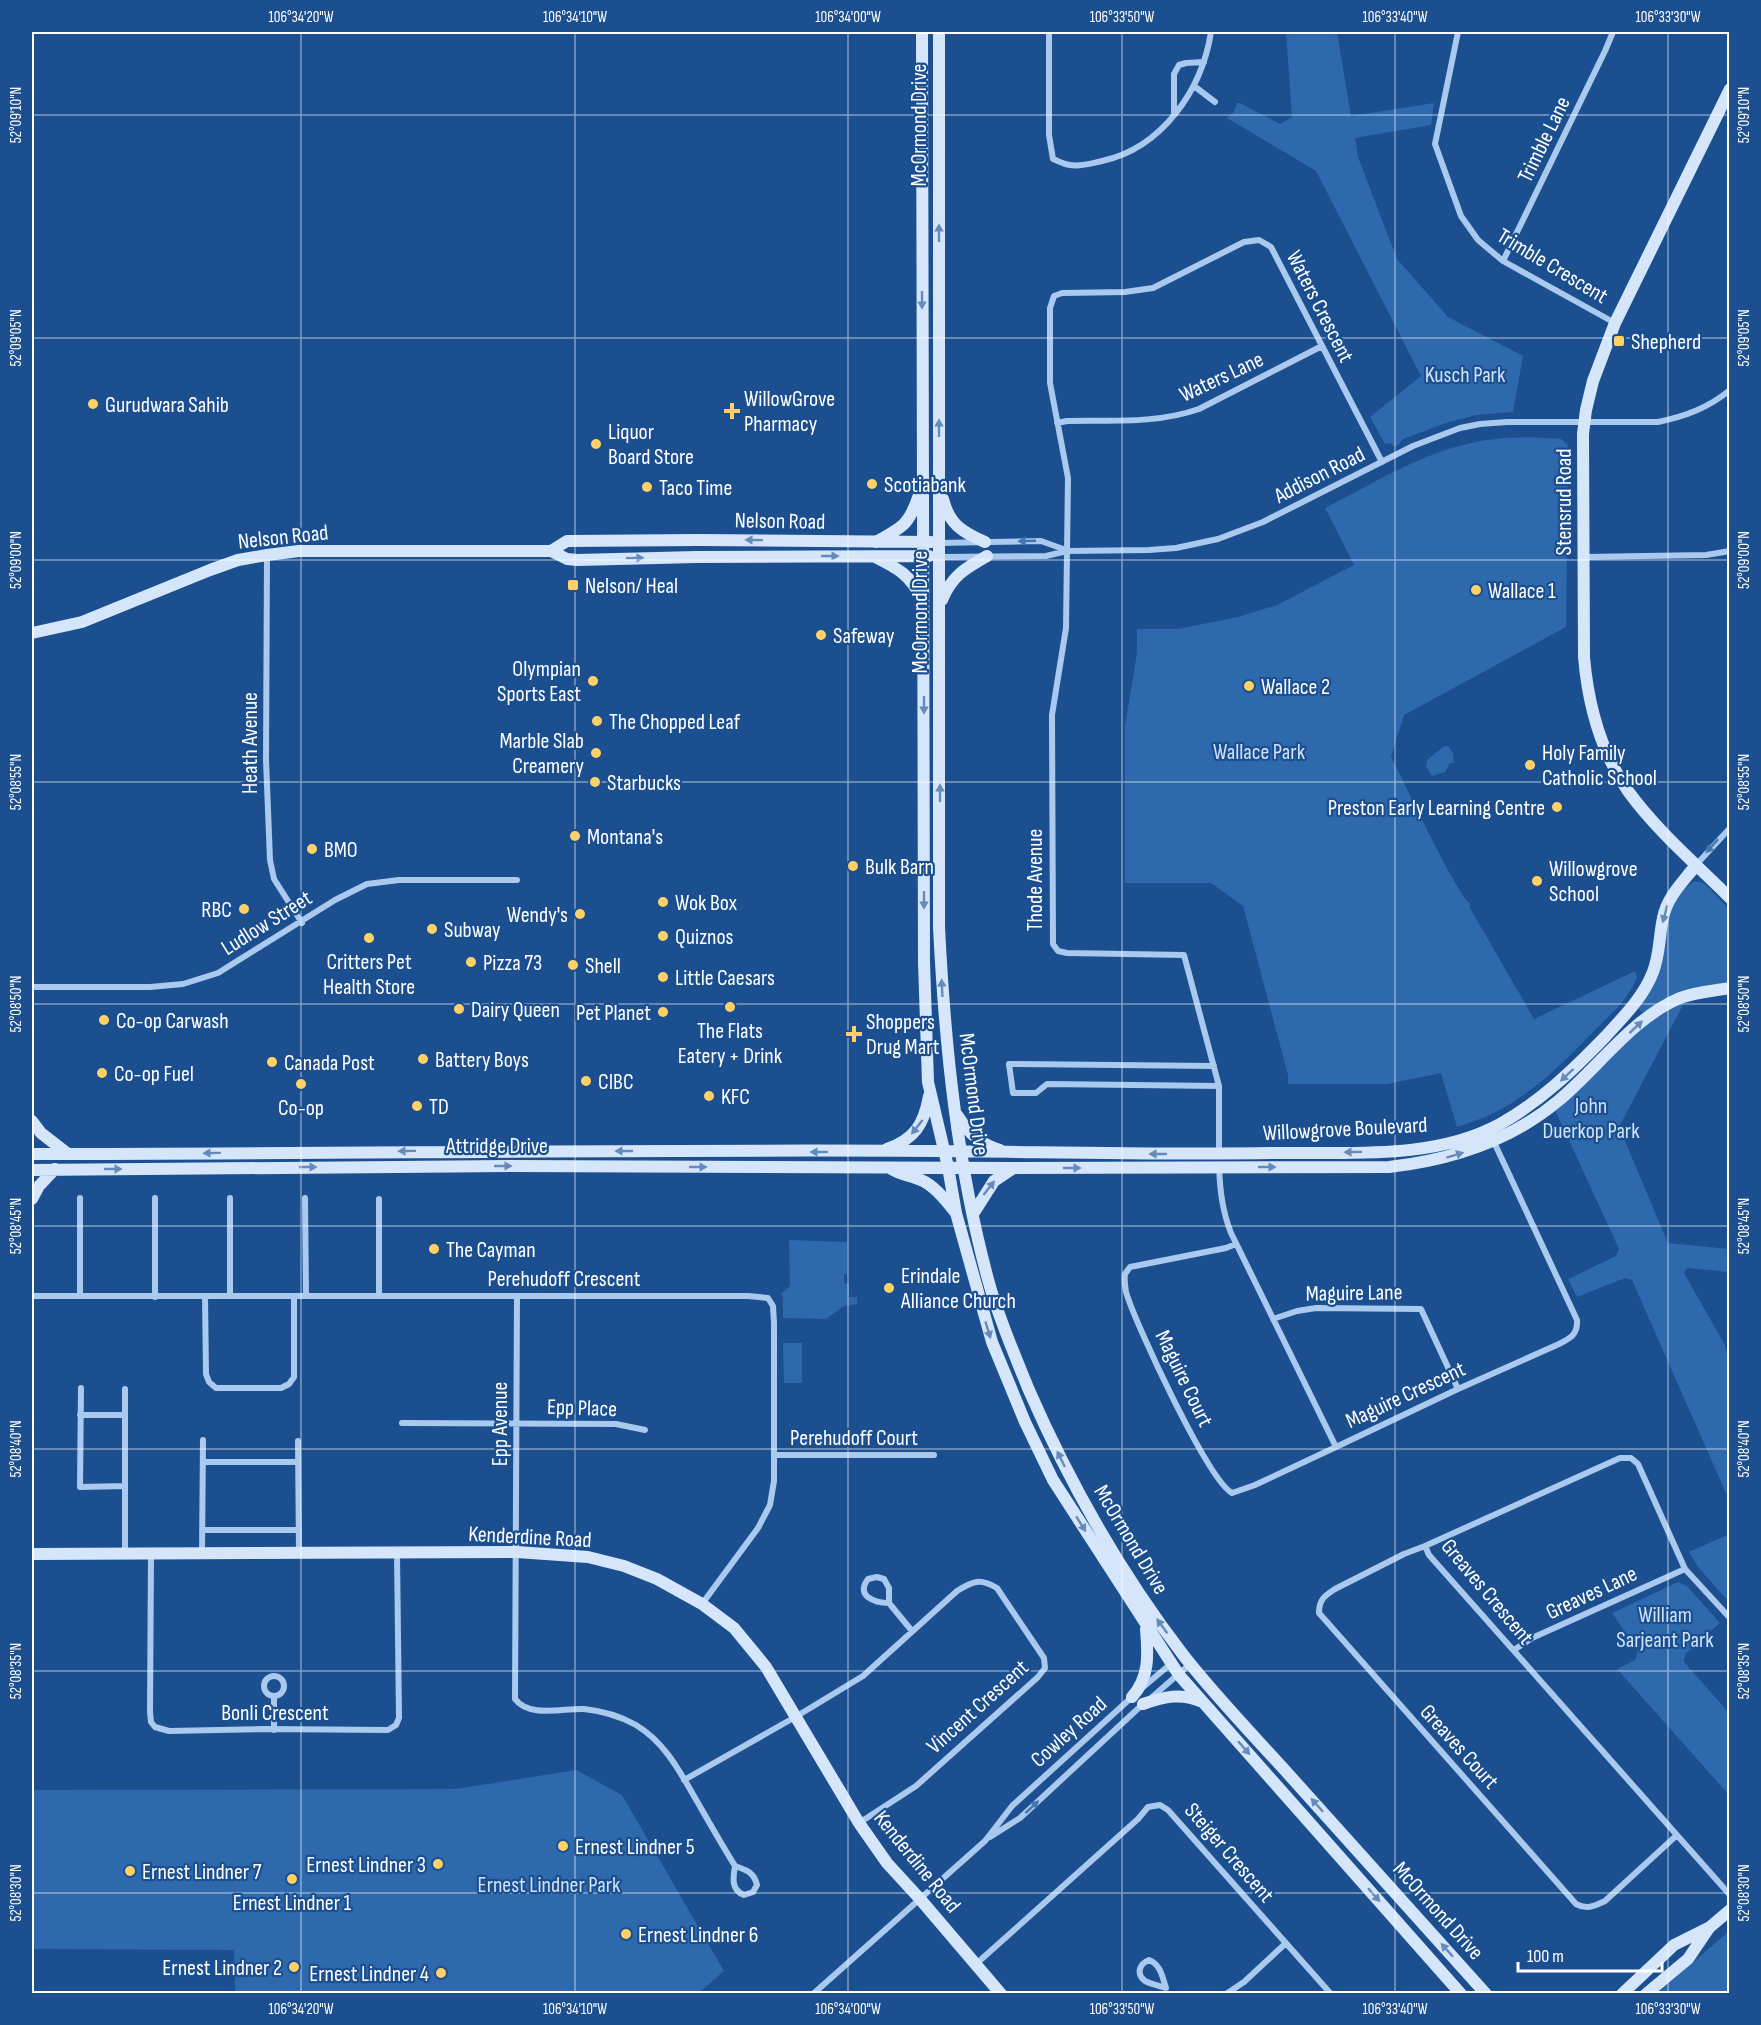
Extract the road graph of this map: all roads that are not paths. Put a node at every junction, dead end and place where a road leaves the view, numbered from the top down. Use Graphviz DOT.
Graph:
graph roads {
  1 [pos="922,32"];
  2 [pos="939,32"];
  3 [pos="1049,32"];
  4 [pos="1210,32"];
  5 [pos="1458,32"];
  6 [pos="1613,32"];
  7 [pos="1204,62"];
  8 [pos="1194,86"];
  9 [pos="1730,89"];
  10 [pos="1215,102"];
  11 [pos="1174,115"];
  12 [pos="1503,261"];
  13 [pos="1615,322"];
  14 [pos="1322,346"];
  15 [pos="1730,390"];
  16 [pos="1584,422"];
  17 [pos="1058,423"];
  18 [pos="1382,462"];
  19 [pos="922,486"];
  20 [pos="939,486"];
  21 [pos="875,542"];
  22 [pos="923,542"];
  23 [pos="985,542"];
  24 [pos="939,543"];
  25 [pos="1066,550"];
  26 [pos="551,551"];
  27 [pos="1730,551"];
  28 [pos="267,555"];
  29 [pos="874,556"];
  30 [pos="924,556"];
  31 [pos="987,556"];
  32 [pos="939,557"];
  33 [pos="1584,557"];
  34 [pos="940,604"];
  35 [pos="924,605"];
  36 [pos="32,633"];
  37 [pos="924,826"];
  38 [pos="1730,828"];
  39 [pos="940,852"];
  40 [pos="1696,865"];
  41 [pos="517,880"];
  42 [pos="1730,898"];
  43 [pos="302,922"];
  44 [pos="32,987"];
  45 [pos="1730,988"];
  46 [pos="1214,1066"];
  47 [pos="928,1082"];
  48 [pos="1219,1086"];
  49 [pos="954,1109"];
  50 [pos="32,1122"];
  51 [pos="1491,1136"];
  52 [pos="944,1151"];
  53 [pos="960,1151"];
  54 [pos="878,1152"];
  55 [pos="1010,1153"];
  56 [pos="32,1154"];
  57 [pos="68,1154"];
  58 [pos="1219,1160"];
  59 [pos="889,1167"];
  60 [pos="948,1167"];
  61 [pos="963,1167"];
  62 [pos="1013,1168"];
  63 [pos="55,1169"];
  64 [pos="32,1170"];
  65 [pos="80,1198"];
  66 [pos="155,1198"];
  67 [pos="230,1198"];
  68 [pos="305,1198"];
  69 [pos="32,1199"];
  70 [pos="379,1199"];
  71 [pos="956,1213"];
  72 [pos="973,1214"];
  73 [pos="1236,1244"];
  74 [pos="32,1296"];
  75 [pos="80,1296"];
  76 [pos="205,1296"];
  77 [pos="230,1296"];
  78 [pos="294,1296"];
  79 [pos="306,1296"];
  80 [pos="379,1296"];
  81 [pos="517,1296"];
  82 [pos="155,1297"];
  83 [pos="1273,1319"];
  84 [pos="81,1388"];
  85 [pos="124,1389"];
  86 [pos="1458,1389"];
  87 [pos="80,1415"];
  88 [pos="125,1415"];
  89 [pos="402,1423"];
  90 [pos="517,1423"];
  91 [pos="645,1431"];
  92 [pos="202,1440"];
  93 [pos="298,1441"];
  94 [pos="1336,1447"];
  95 [pos="775,1455"];
  96 [pos="934,1455"];
  97 [pos="202,1462"];
  98 [pos="298,1462"];
  99 [pos="125,1486"];
  100 [pos="202,1530"];
  101 [pos="299,1530"];
  102 [pos="1425,1546"];
  103 [pos="517,1552"];
  104 [pos="397,1553"];
  105 [pos="32,1554"];
  106 [pos="125,1554"];
  107 [pos="151,1554"];
  108 [pos="202,1554"];
  109 [pos="299,1554"];
  110 [pos="1685,1569"];
  111 [pos="889,1603"];
  112 [pos="702,1604"];
  113 [pos="1730,1618"];
  114 [pos="1145,1624"];
  115 [pos="912,1631"];
  116 [pos="1514,1650"];
  117 [pos="1187,1659"];
  118 [pos="1172,1664"];
  119 [pos="1179,1675"];
  120 [pos="274,1696"];
  121 [pos="1131,1697"];
  122 [pos="1143,1704"];
  123 [pos="1206,1705"];
  124 [pos="797,1716"];
  125 [pos="274,1730"];
  126 [pos="684,1780"];
  127 [pos="859,1823"];
  128 [pos="1677,1835"];
  129 [pos="985,1840"];
  130 [pos="735,1866"];
  131 [pos="1727,1892"];
  132 [pos="920,1899"];
  133 [pos="1730,1910"];
  134 [pos="1710,1927"];
  135 [pos="1286,1943"];
  136 [pos="975,1964"];
  137 [pos="1166,1988"];
  138 [pos="813,1994"];
  139 [pos="1001,1994"];
  140 [pos="1171,1994"];
  141 [pos="1226,1994"];
  142 [pos="1331,1994"];
  143 [pos="1461,1994"];
  144 [pos="1486,1994"];
  145 [pos="1623,1994"];
  146 [pos="1646,1994"];
  1 -- 19 [label="main road, McOrmond Drive, one-way"];
  20 -- 2 [label="main road, McOrmond Drive, one-way"];
  3 -- 11 [label="street"];
  4 -- 7 [label="street"];
  5 -- 12 [label="street, Trimble Crescent"];
  6 -- 12 [label="street, Trimble Lane"];
  7 -- 8 [label="street"];
  7 -- 11 [label="street"];
  8 -- 10 [label="street"];
  8 -- 11 [label="street"];
  9 -- 13 [label="main road, Stensrud Road"];
  12 -- 13 [label="street, Trimble Crescent"];
  13 -- 16 [label="main road, Stensrud Road"];
  14 -- 17 [label="street, Waters Lane"];
  14 -- 17 [label="street, Waters Crescent"];
  14 -- 18 [label="street, Waters Crescent"];
  15 -- 16 [label="street, Addison Road"];
  16 -- 18 [label="street, Addison Road"];
  16 -- 33 [label="main road, Stensrud Road"];
  17 -- 25 [label="street, Waters Crescent"];
  18 -- 25 [label="street, Addison Road"];
  19 -- 21 [label="main road"];
  19 -- 22 [label="main road, McOrmond Drive"];
  20 -- 23 [label="main road"];
  20 -- 24 [label="main road, McOrmond Drive"];
  21 -- 22 [label="main road, Nelson Road"];
  21 -- 26 [label="main road, Nelson Road, one-way"];
  22 -- 24 [label="main road, Nelson Road"];
  22 -- 30 [label="main road, McOrmond Drive"];
  23 -- 24 [label="street, Addison Road"];
  25 -- 23 [label="street, Addison Road, one-way"];
  24 -- 32 [label="main road, McOrmond Drive"];
  25 -- 31 [label="street, Addison Road"];
  25 -- 46 [label="street, Thode Avenue"];
  26 -- 28 [label="main road, Nelson Road"];
  26 -- 29 [label="main road, Nelson Road, one-way"];
  27 -- 33 [label="street"];
  28 -- 36 [label="main road, Nelson Road"];
  28 -- 43 [label="street, Heath Avenue"];
  29 -- 30 [label="main road, Nelson Road"];
  29 -- 35 [label="main road"];
  30 -- 32 [label="main road, Nelson Road"];
  30 -- 35 [label="main road, McOrmond Drive"];
  31 -- 32 [label="street, Addison Road"];
  31 -- 34 [label="main road"];
  32 -- 34 [label="main road, McOrmond Drive"];
  33 -- 40 [label="main road, Stensrud Road"];
  39 -- 34 [label="main road, McOrmond Drive, one-way"];
  35 -- 37 [label="main road, McOrmond Drive, one-way"];
  37 -- 39 [label="main road"];
  37 -- 47 [label="main road, McOrmond Drive, one-way"];
  38 -- 40 [label="street, one-way"];
  49 -- 39 [label="main road, McOrmond Drive, one-way"];
  40 -- 42 [label="main road, Stensrud Road"];
  40 -- 51 [label="main road, Willowgrove Boulevard, one-way"];
  41 -- 43 [label="street, Ludlow Street"];
  43 -- 44 [label="street, Ludlow Street"];
  51 -- 45 [label="main road, Willowgrove Boulevard, one-way"];
  46 -- 48 [label="street, Thode Avenue"];
  46 -- 48 [label="street"];
  47 -- 52 [label="main road, McOrmond Drive"];
  47 -- 54 [label="main road, one-way"];
  48 -- 58 [label="street, Thode Avenue"];
  49 -- 53 [label="main road, McOrmond Drive"];
  49 -- 55 [label="main road"];
  50 -- 57 [label="main road"];
  51 -- 58 [label="main road, Willowgrove Boulevard"];
  51 -- 86 [label="street, Maguire Crescent"];
  52 -- 53 [label="main road, Attridge Drive"];
  52 -- 54 [label="main road, Attridge Drive"];
  52 -- 60 [label="main road, McOrmond Drive"];
  53 -- 55 [label="main road, Willowgrove Boulevard"];
  53 -- 61 [label="main road, McOrmond Drive"];
  54 -- 57 [label="main road, Attridge Drive, one-way"];
  58 -- 55 [label="main road, Willowgrove Boulevard, one-way"];
  56 -- 57 [label="main road, Attridge Drive"];
  62 -- 58 [label="main road, Willowgrove Boulevard, one-way"];
  58 -- 73 [label="street, Maguire Crescent"];
  59 -- 60 [label="main road, Attridge Drive"];
  63 -- 59 [label="main road, Attridge Drive, one-way"];
  59 -- 71 [label="main road"];
  60 -- 61 [label="main road, Attridge Drive"];
  60 -- 71 [label="main road, McOrmond Drive"];
  61 -- 62 [label="main road, Willowgrove Boulevard"];
  61 -- 72 [label="main road, McOrmond Drive"];
  72 -- 62 [label="main road, one-way"];
  63 -- 64 [label="main road, Attridge Drive"];
  63 -- 69 [label="main road"];
  65 -- 75 [label="street"];
  66 -- 82 [label="street"];
  67 -- 77 [label="street"];
  68 -- 79 [label="street"];
  70 -- 80 [label="street"];
  71 -- 114 [label="main road, McOrmond Drive, one-way"];
  117 -- 72 [label="main road, McOrmond Drive, one-way"];
  73 -- 83 [label="street, Maguire Crescent"];
  73 -- 94 [label="street, Maguire Court"];
  74 -- 75 [label="street, Perehudoff Crescent"];
  75 -- 82 [label="street, Perehudoff Crescent"];
  76 -- 77 [label="street, Perehudoff Crescent"];
  76 -- 78 [label="street"];
  76 -- 82 [label="street, Perehudoff Crescent"];
  77 -- 78 [label="street, Perehudoff Crescent"];
  78 -- 79 [label="street, Perehudoff Crescent"];
  79 -- 80 [label="street, Perehudoff Crescent"];
  80 -- 81 [label="street, Perehudoff Crescent"];
  81 -- 90 [label="street, Epp Avenue"];
  81 -- 95 [label="street, Perehudoff Crescent"];
  83 -- 86 [label="street, Maguire Lane"];
  83 -- 94 [label="street, Maguire Crescent"];
  84 -- 87 [label="street"];
  85 -- 88 [label="street"];
  86 -- 94 [label="street, Maguire Crescent"];
  87 -- 88 [label="street"];
  87 -- 99 [label="street"];
  88 -- 99 [label="street"];
  89 -- 90 [label="street, Epp Place"];
  90 -- 91 [label="street, Epp Place"];
  90 -- 103 [label="street, Epp Avenue"];
  92 -- 97 [label="street"];
  93 -- 98 [label="street"];
  95 -- 96 [label="street, Perehudoff Court"];
  95 -- 112 [label="street, Perehudoff Crescent"];
  97 -- 98 [label="street"];
  97 -- 100 [label="street"];
  98 -- 101 [label="street"];
  99 -- 106 [label="street"];
  100 -- 101 [label="street"];
  100 -- 108 [label="street"];
  101 -- 109 [label="street"];
  102 -- 110 [label="street, Greaves Crescent"];
  102 -- 116 [label="street, Greaves Crescent"];
  102 -- 128 [label="street, Greaves Court"];
  103 -- 104 [label="main road, Kenderdine Road"];
  103 -- 112 [label="main road, Kenderdine Road"];
  103 -- 126 [label="street, Epp Avenue"];
  104 -- 109 [label="main road, Kenderdine Road"];
  104 -- 125 [label="street, Bonli Crescent"];
  105 -- 106 [label="main road, Kenderdine Road"];
  106 -- 107 [label="main road, Kenderdine Road"];
  107 -- 108 [label="main road, Kenderdine Road"];
  107 -- 125 [label="street, Bonli Crescent"];
  108 -- 109 [label="main road, Kenderdine Road"];
  110 -- 113 [label="street, Greaves Crescent"];
  110 -- 116 [label="street, Greaves Lane"];
  111 -- 111 [label="street"];
  111 -- 115 [label="street"];
  112 -- 124 [label="main road, Kenderdine Road"];
  114 -- 118 [label="main road, McOrmond Drive"];
  114 -- 121 [label="main road"];
  115 -- 124 [label="street, Vincent Crescent"];
  115 -- 127 [label="street, Vincent Crescent"];
  116 -- 128 [label="street, Greaves Crescent"];
  117 -- 118 [label="street, Cowley Road"];
  117 -- 119 [label="street, Cowley Road"];
  144 -- 117 [label="main road, McOrmond Drive, one-way"];
  118 -- 119 [label="main road, McOrmond Drive"];
  118 -- 121 [label="street, Cowley Road"];
  119 -- 122 [label="street, Cowley Road"];
  119 -- 123 [label="main road, McOrmond Drive"];
  120 -- 125 [label="street"];
  121 -- 129 [label="street, Cowley Road"];
  122 -- 123 [label="main road"];
  129 -- 122 [label="street, Cowley Road, one-way"];
  123 -- 143 [label="main road, McOrmond Drive, one-way"];
  124 -- 126 [label="street, Vincent Crescent"];
  124 -- 127 [label="main road, Kenderdine Road"];
  126 -- 130 [label="street, Epp Avenue"];
  127 -- 132 [label="main road, Kenderdine Road"];
  128 -- 131 [label="street, Greaves Crescent"];
  129 -- 132 [label="street, Cowley Road"];
  130 -- 130 [label="street"];
  132 -- 136 [label="main road, Kenderdine Road"];
  132 -- 138 [label="street, Cowley Road"];
  133 -- 134 [label="main road"];
  134 -- 145 [label="main road"];
  134 -- 146 [label="main road"];
  135 -- 136 [label="street, Steiger Crescent"];
  135 -- 141 [label="street"];
  135 -- 142 [label="street"];
  136 -- 139 [label="main road, Kenderdine Road"];
  137 -- 137 [label="street"];
  137 -- 140 [label="street"];
}
